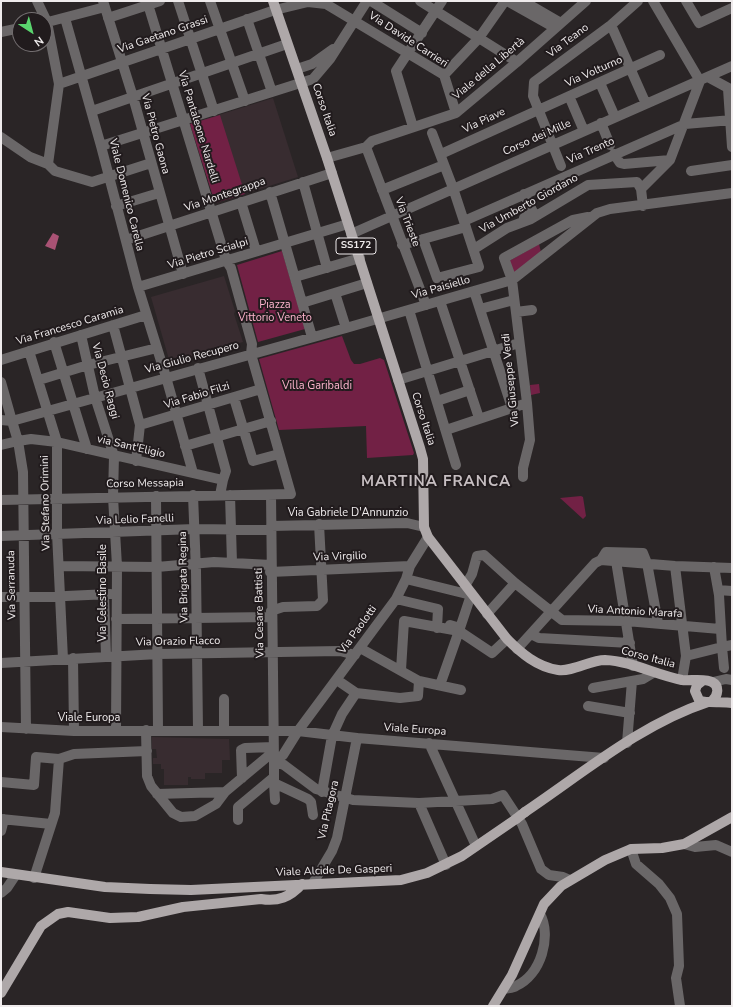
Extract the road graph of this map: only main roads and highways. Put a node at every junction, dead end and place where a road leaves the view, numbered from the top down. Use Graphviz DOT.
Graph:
graph roads {
  1 [pos="274,5"];
  2 [pos="682,680"];
  3 [pos="702,681"];
  4 [pos="715,685"];
  5 [pos="696,693"];
  6 [pos="710,702"];
  7 [pos="732,703"];
  8 [pos="670,718"];
  9 [pos="732,817"];
  10 [pos="1,872"];
  11 [pos="302,884"];
  12 [pos="274,886"];
  13 [pos="261,899"];
  14 [pos="1,992"];
  15 [pos="493,1006"];
  1 -- 2 [label="main road, Corso Italia / SS172"];
  2 -- 3 [label="main road, Corso Italia"];
  2 -- 5 [label="main road, Corso Italia"];
  3 -- 4 [label="main road"];
  3 -- 5 [label="main road"];
  4 -- 6 [label="main road"];
  4 -- 7 [label="main road"];
  5 -- 6 [label="main road"];
  5 -- 8 [label="main road, Viale Alcide De Gasperi"];
  6 -- 7 [label="main road"];
  6 -- 8 [label="main road, Viale Alcide De Gasperi"];
  8 -- 11 [label="main road, Viale Alcide De Gasperi, bridge"];
  9 -- 15 [label="main road"];
  10 -- 12 [label="main road, Viale Alcide De Gasperi"];
  11 -- 12 [label="main road, Viale Alcide De Gasperi"];
  11 -- 13 [label="main road"];
  12 -- 13 [label="main road"];
  13 -- 14 [label="main road"];
}
